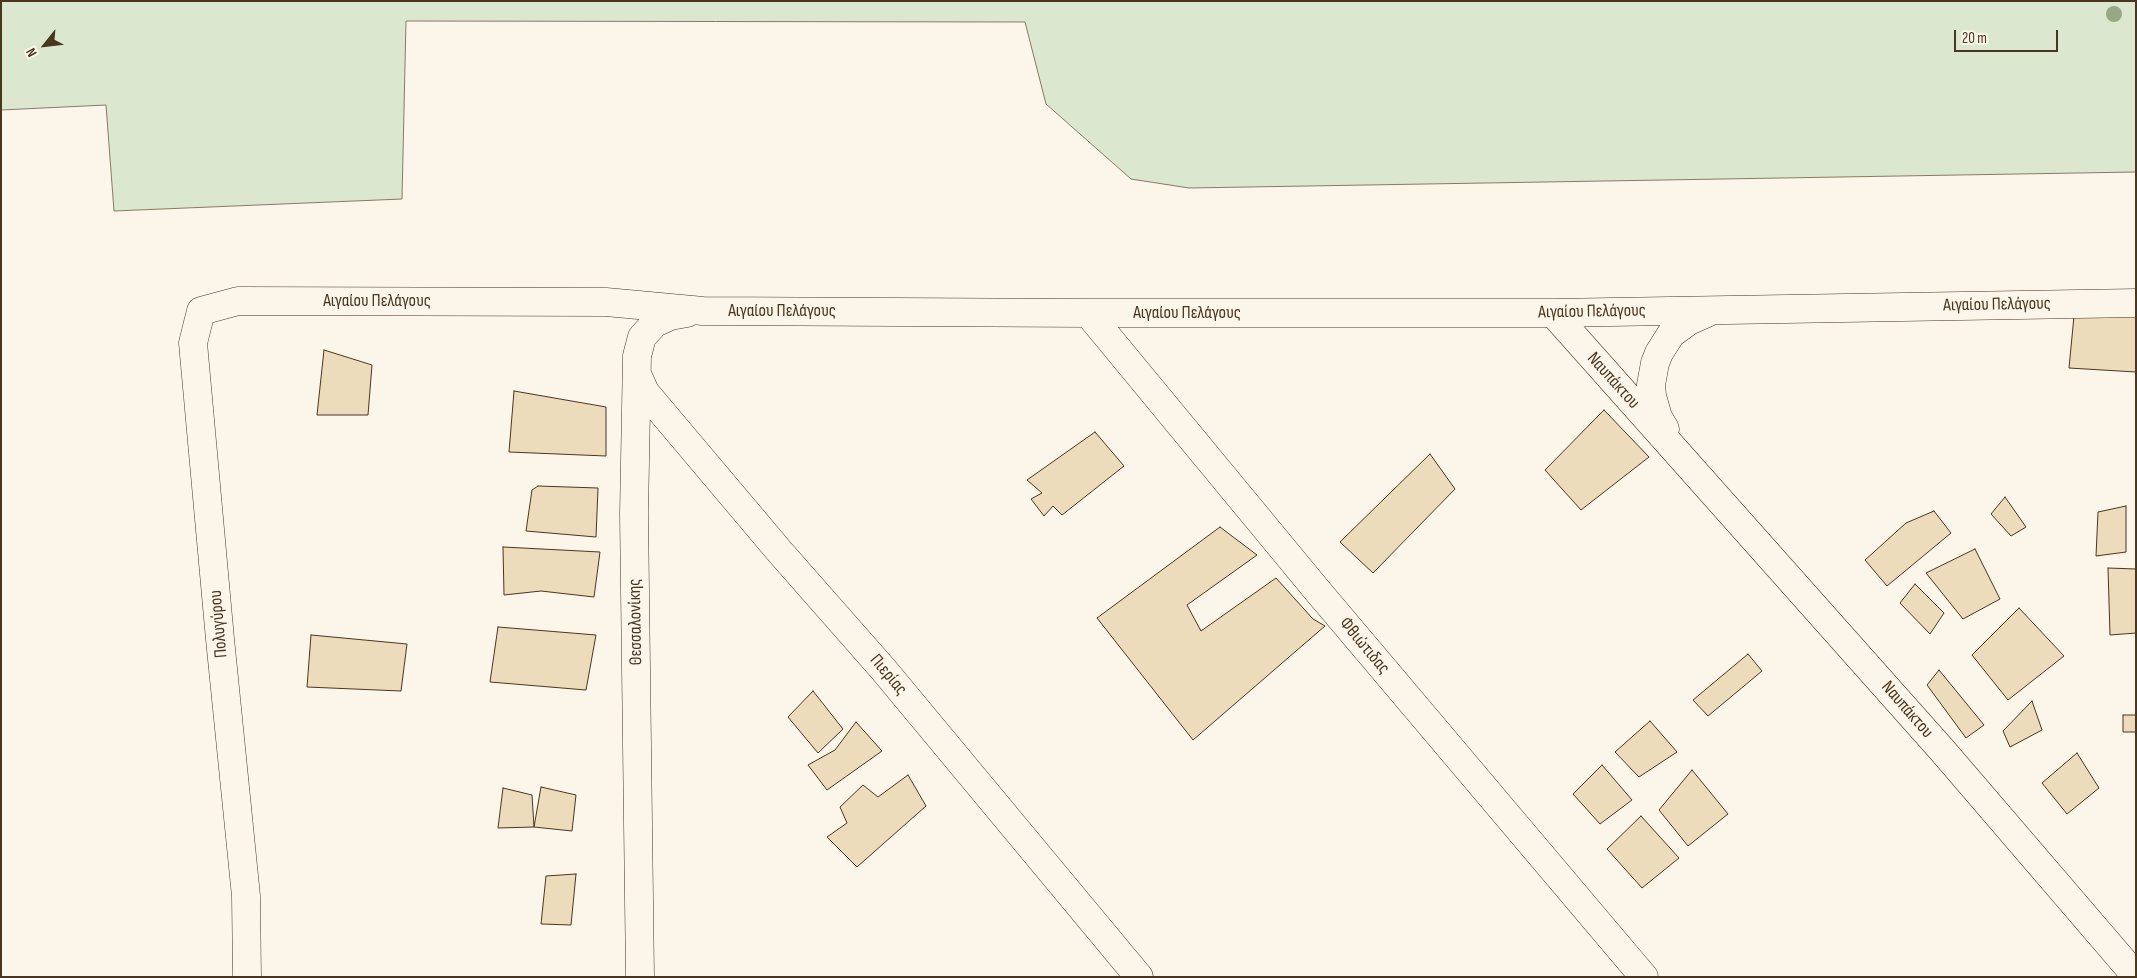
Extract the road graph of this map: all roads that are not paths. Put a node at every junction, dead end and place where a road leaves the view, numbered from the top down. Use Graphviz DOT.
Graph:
graph roads {
  1 [pos="238,300"];
  2 [pos="2136,303"];
  3 [pos="1731,310"];
  4 [pos="703,311"];
  5 [pos="1088,313"];
  6 [pos="1553,313"];
  7 [pos="637,374"];
  8 [pos="1674,449"];
  9 [pos="2136,976"];
  10 [pos="247,977"];
  11 [pos="640,977"];
  12 [pos="1139,977"];
  13 [pos="1644,977"];
  1 -- 4 [label="street, Αιγαίου Πελάγους"];
  1 -- 10 [label="street, Πολυγύρου"];
  2 -- 3 [label="street, Αιγαίου Πελάγους"];
  3 -- 6 [label="street, Αιγαίου Πελάγους"];
  3 -- 8 [label="street, Ναυπάκτου"];
  4 -- 5 [label="street, Αιγαίου Πελάγους"];
  4 -- 7 [label="street, Θεσσαλονίκης"];
  5 -- 6 [label="street, Αιγαίου Πελάγους"];
  5 -- 13 [label="street, Φθιώτιδας"];
  6 -- 8 [label="street, Ναυπάκτου"];
  7 -- 11 [label="street, Θεσσαλονίκης"];
  7 -- 12 [label="street, Πιερίας"];
  8 -- 9 [label="street, Ναυπάκτου"];
}
